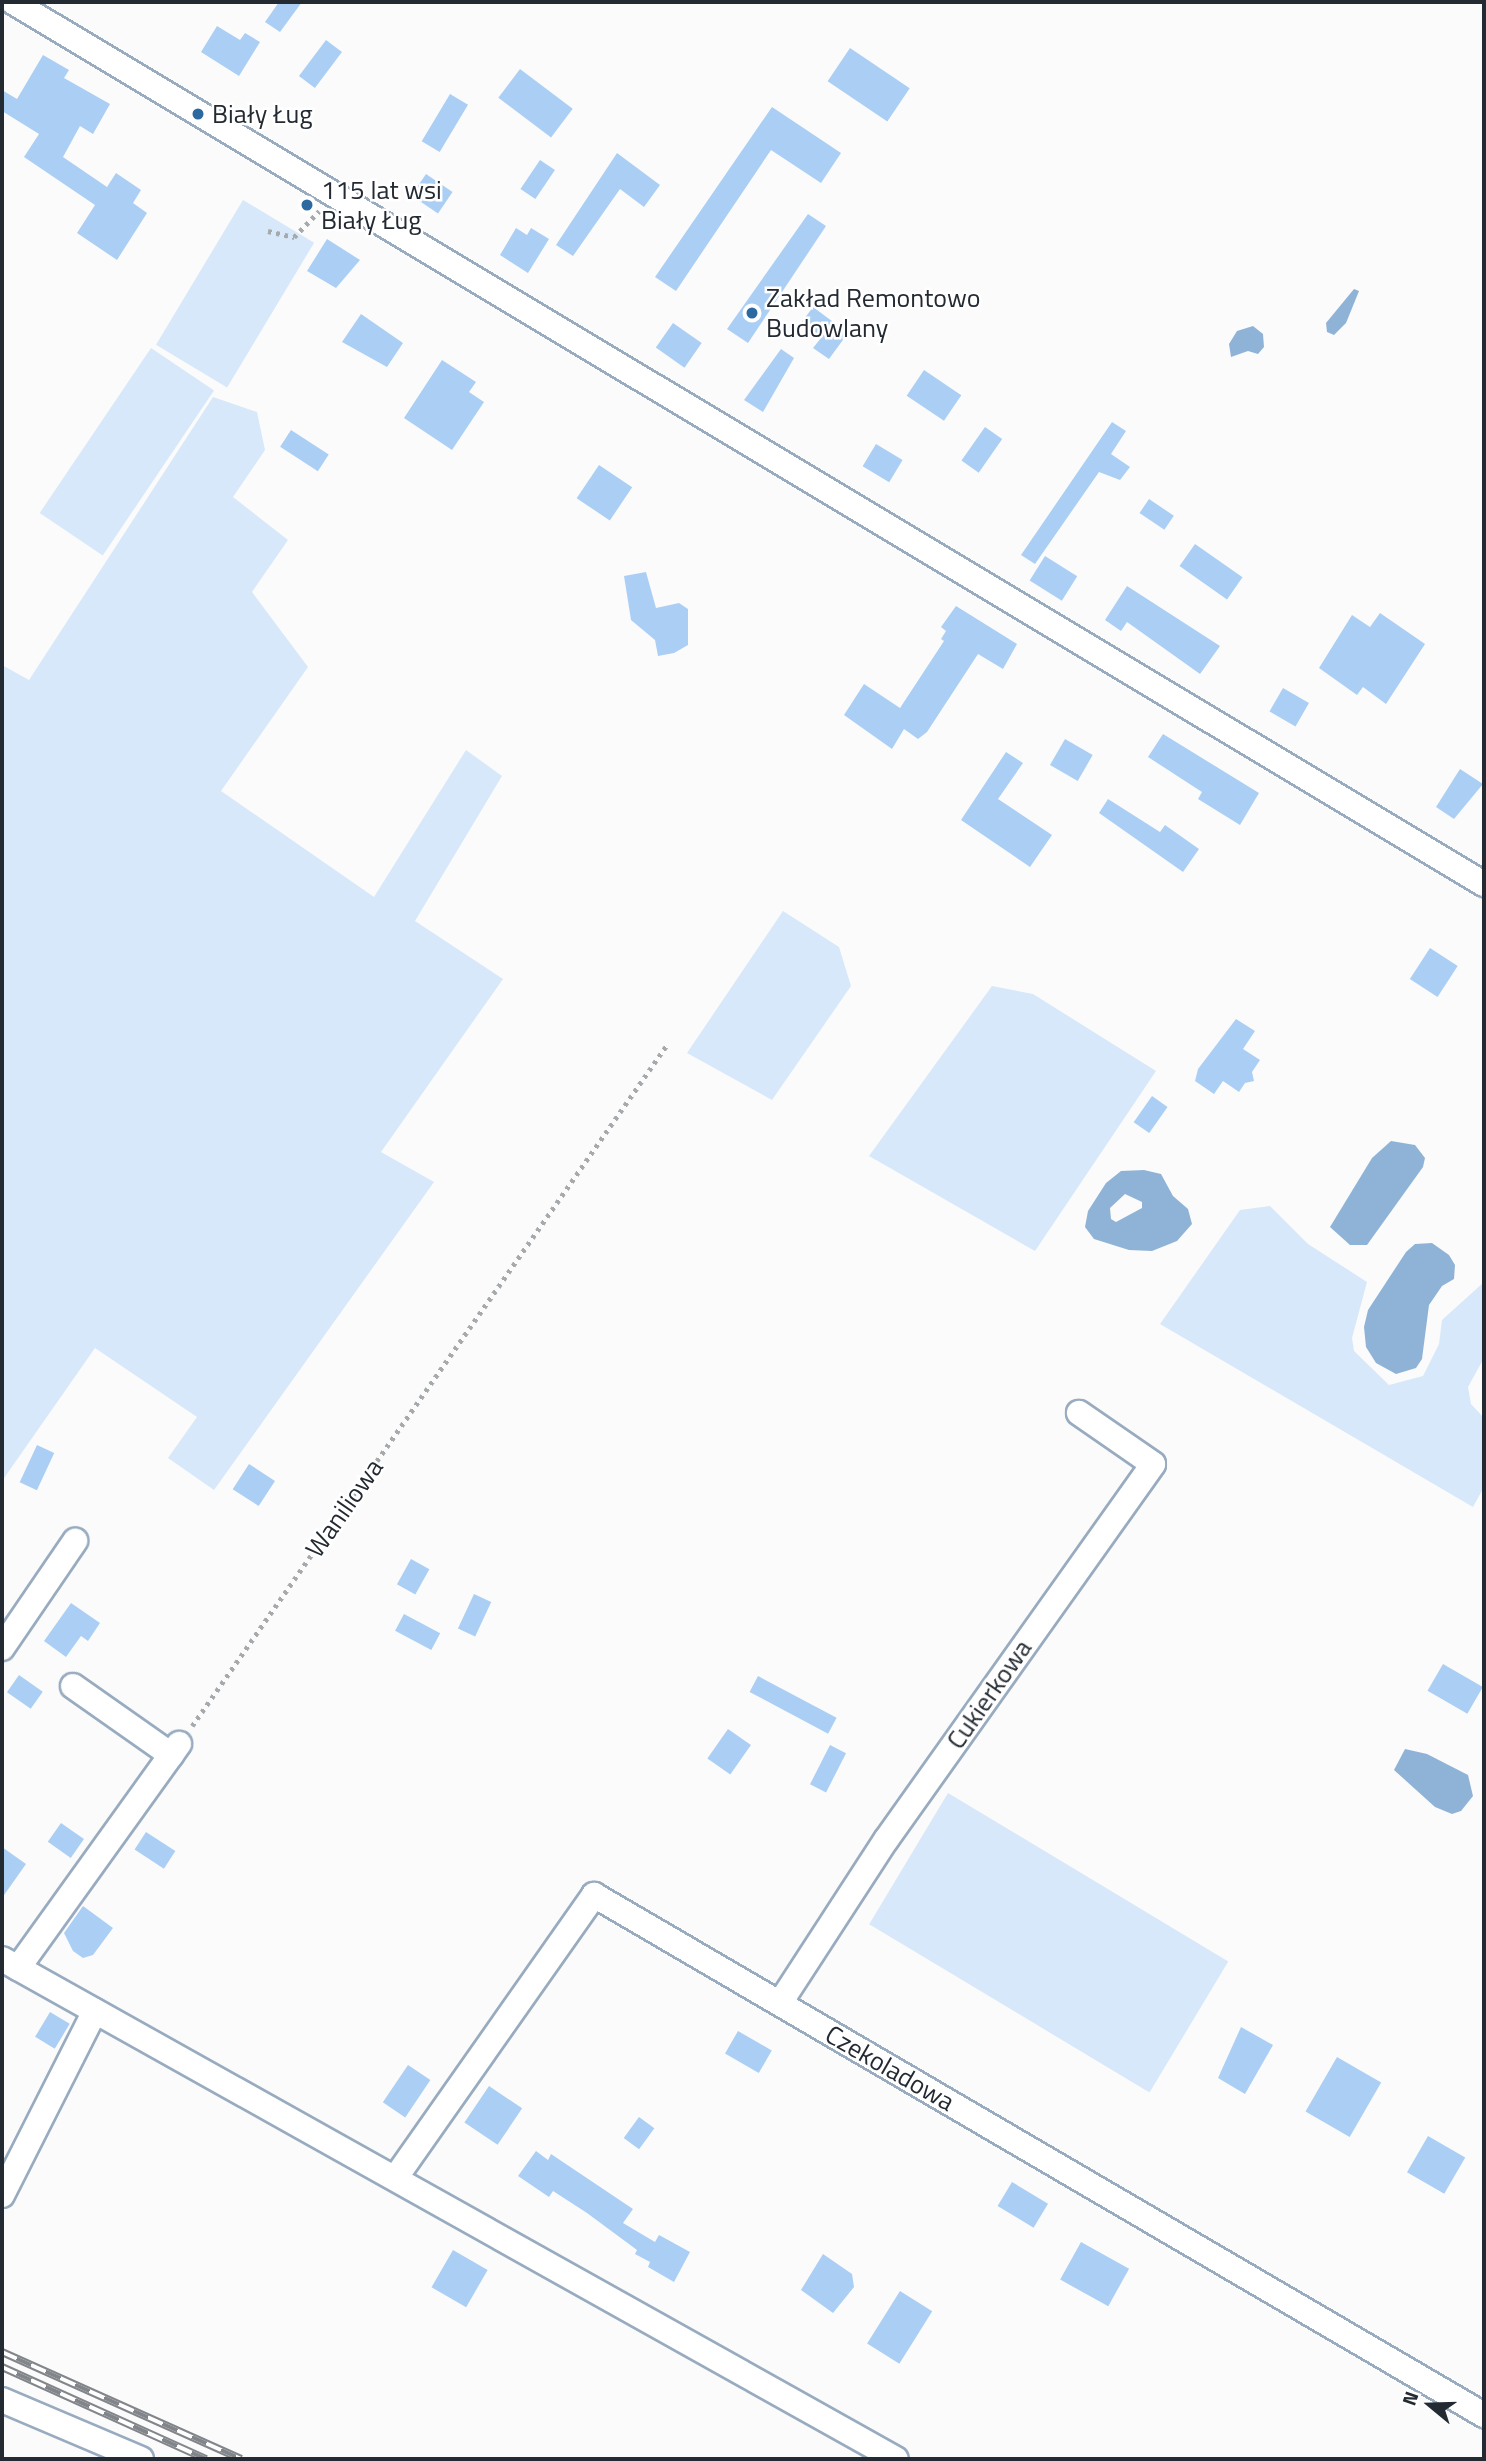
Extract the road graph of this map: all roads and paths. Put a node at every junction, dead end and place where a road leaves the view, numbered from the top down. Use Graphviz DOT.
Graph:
graph roads {
  1 [pos="13,2"];
  2 [pos="325,205"];
  3 [pos="268,231"];
  4 [pos="1484,884"];
  5 [pos="666,1046"];
  6 [pos="1079,1413"];
  7 [pos="75,1541"];
  8 [pos="2,1648"];
  9 [pos="73,1686"];
  10 [pos="175,1749"];
  11 [pos="10,1963"];
  12 [pos="780,2003"];
  13 [pos="95,2011"];
  14 [pos="396,2177"];
  15 [pos="2,2195"];
  16 [pos="2,2400"];
  17 [pos="1484,2415"];
  18 [pos="141,2459"];
  19 [pos="896,2459"];
  1 -- 4 [label="street"];
  2 -- 3 [label="path"];
  5 -- 10 [label="path, Waniliowa"];
  6 -- 12 [label="street, Cukierkowa"];
  7 -- 8 [label="street"];
  9 -- 10 [label="street"];
  10 -- 11 [label="street"];
  11 -- 13 [label="street"];
  12 -- 14 [label="street, Czekoladowa"];
  12 -- 17 [label="street, Czekoladowa"];
  13 -- 14 [label="street"];
  13 -- 15 [label="street"];
  14 -- 19 [label="street"];
  16 -- 18 [label="street"];
}
